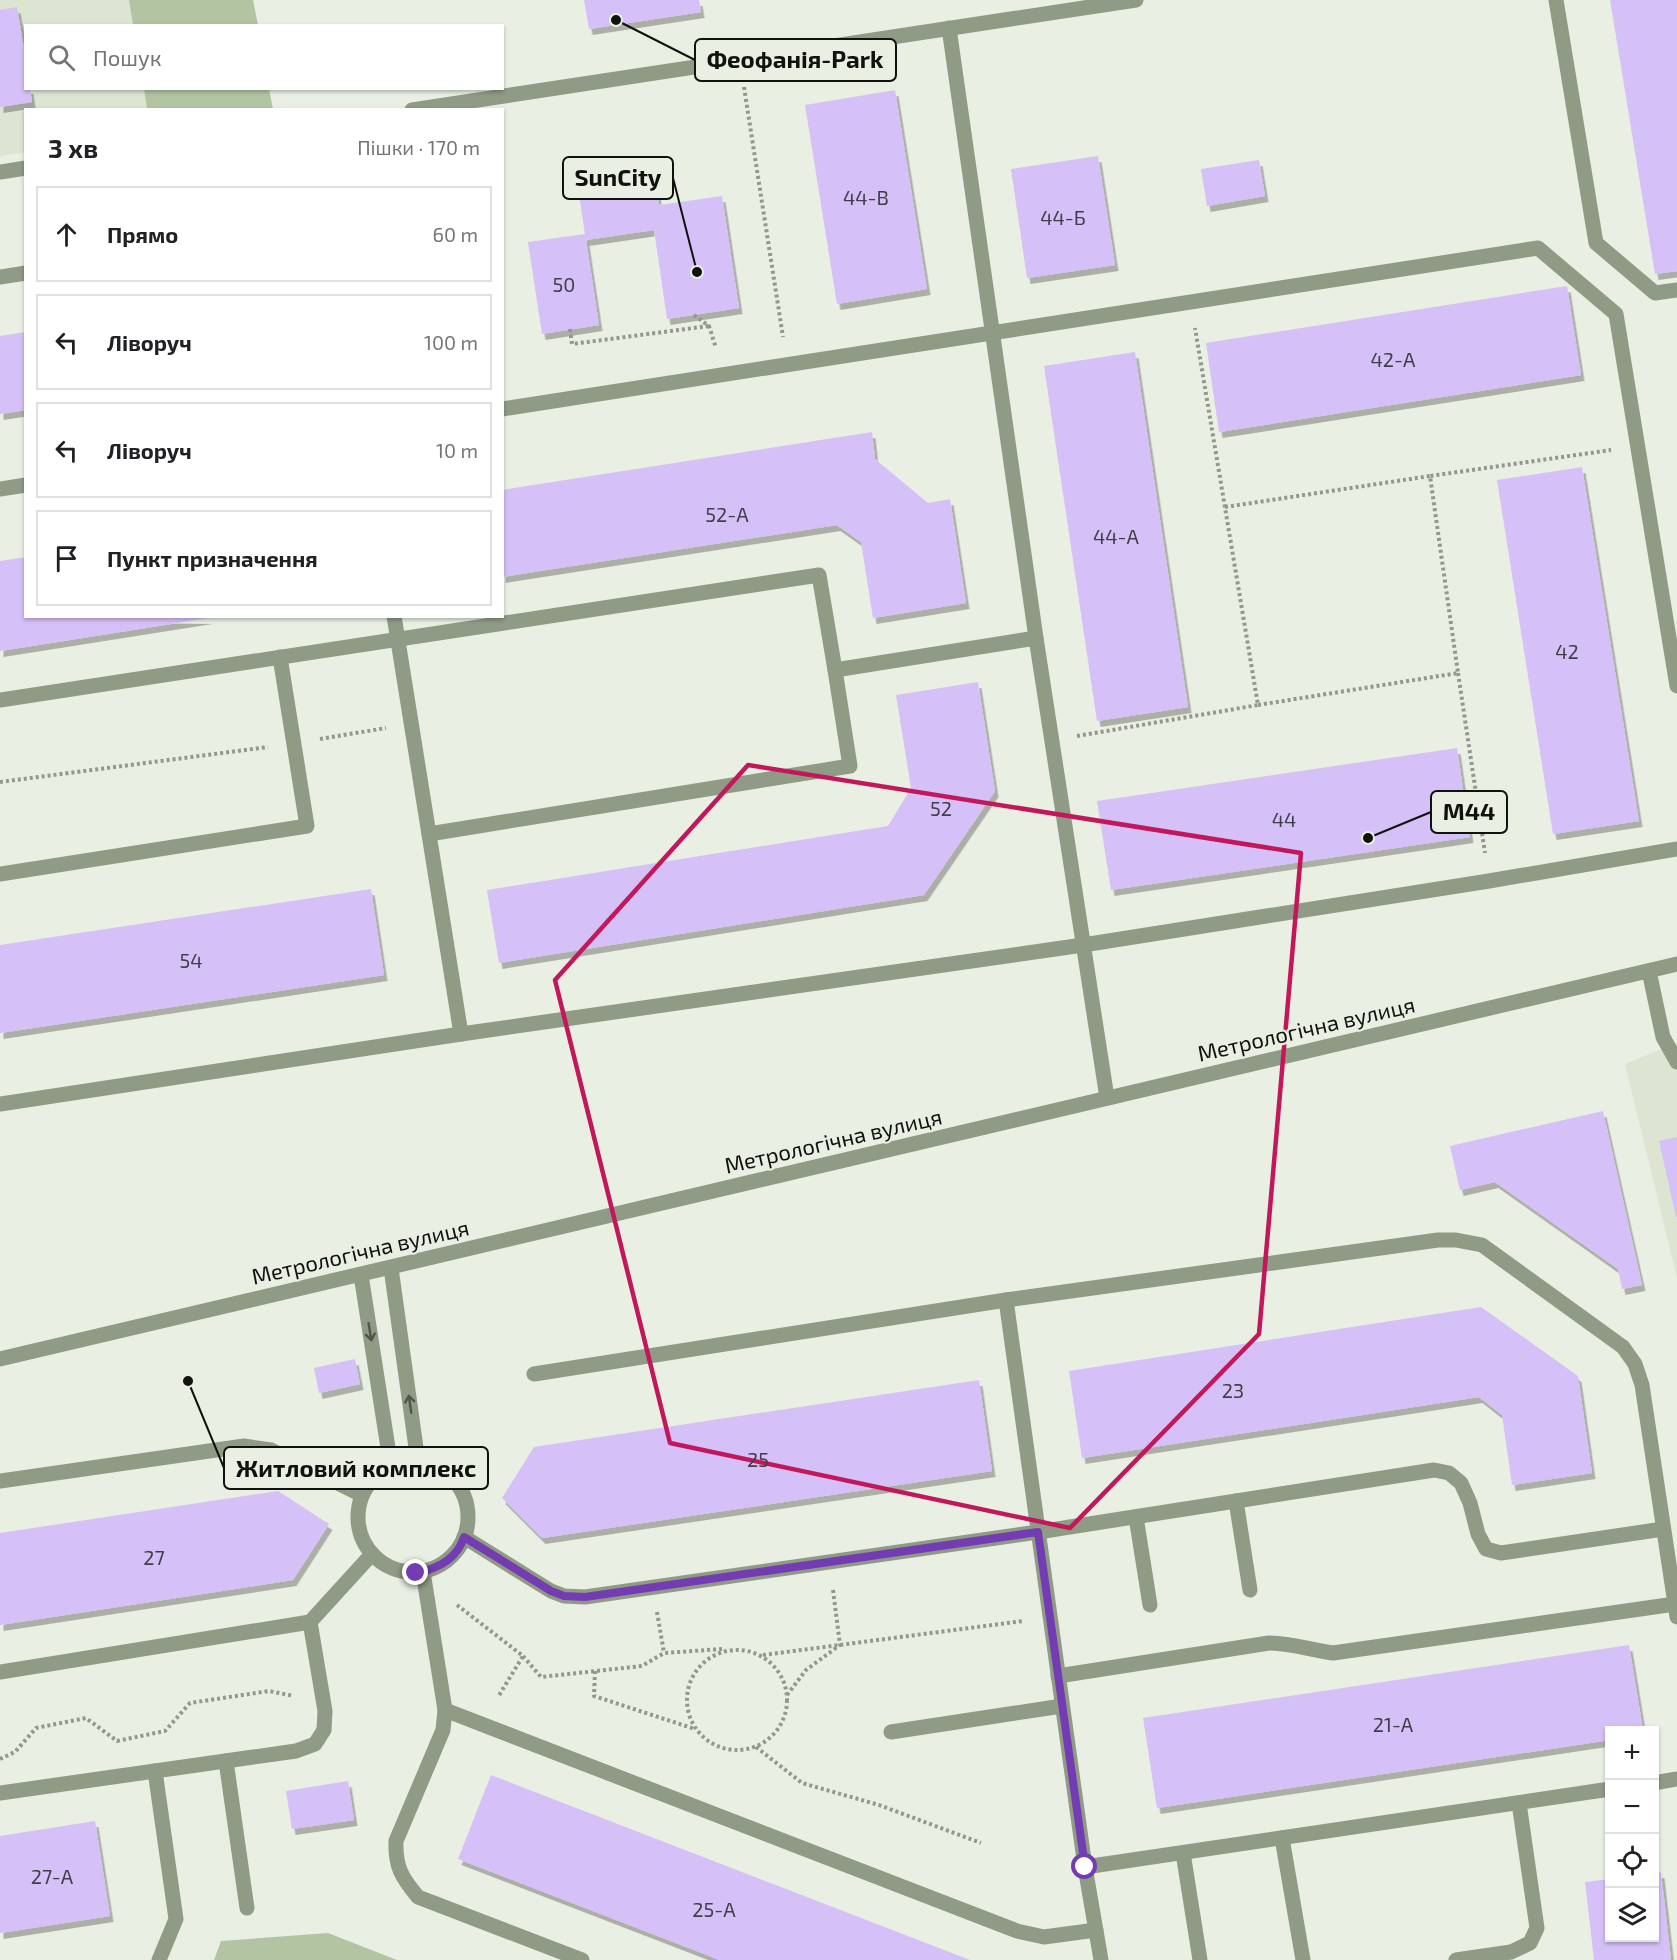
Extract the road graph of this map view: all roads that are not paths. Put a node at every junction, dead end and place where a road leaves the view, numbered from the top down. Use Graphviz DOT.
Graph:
graph roads {
  1 [pos="1136,0"];
  2 [pos="1556,0"];
  3 [pos="949,28"];
  4 [pos="425,108"];
  5 [pos="24,168"];
  6 [pos="0,172"];
  7 [pos="24,273"];
  8 [pos="0,277"];
  9 [pos="1677,290"];
  10 [pos="993,333"];
  11 [pos="504,409"];
  12 [pos="24,485"];
  13 [pos="0,489"];
  14 [pos="394,618"];
  15 [pos="397,639"];
  16 [pos="1036,639"];
  17 [pos="280,657"];
  18 [pos="835,670"];
  19 [pos="1677,686"];
  20 [pos="0,700"];
  21 [pos="429,834"];
  22 [pos="1677,849"];
  23 [pos="0,874"];
  24 [pos="1083,945"];
  25 [pos="1677,964"];
  26 [pos="1649,970"];
  27 [pos="461,1034"];
  28 [pos="1677,1062"];
  29 [pos="1107,1098"];
  30 [pos="0,1104"];
  31 [pos="390,1268"];
  32 [pos="361,1275"];
  33 [pos="1006,1300"];
  34 [pos="0,1359"];
  35 [pos="534,1374"];
  36 [pos="418,1462"];
  37 [pos="391,1467"];
  38 [pos="0,1481"];
  39 [pos="362,1495"];
  40 [pos="1236,1501"];
  41 [pos="1136,1517"];
  42 [pos="1663,1529"];
  43 [pos="1038,1532"];
  44 [pos="464,1537"];
  45 [pos="372,1554"];
  46 [pos="423,1572"];
  47 [pos="1250,1590"];
  48 [pos="1150,1605"];
  49 [pos="1676,1610"];
  50 [pos="310,1622"];
  51 [pos="0,1672"];
  52 [pos="1058,1676"];
  53 [pos="1062,1706"];
  54 [pos="445,1710"];
  55 [pos="891,1732"];
  56 [pos="226,1761"];
  57 [pos="155,1771"];
  58 [pos="1677,1779"];
  59 [pos="1659,1782"];
  60 [pos="1605,1791"];
  61 [pos="0,1793"];
  62 [pos="1519,1803"];
  63 [pos="1282,1838"];
  64 [pos="1183,1853"];
  65 [pos="1085,1867"];
  66 [pos="247,1908"];
  67 [pos="1096,1930"];
  68 [pos="159,1960"];
  69 [pos="582,1960"];
  70 [pos="1101,1960"];
  71 [pos="1200,1960"];
  72 [pos="1303,1960"];
  73 [pos="1456,1960"];
  1 -- 3 [label="street"];
  2 -- 9 [label="street"];
  3 -- 4 [label="street"];
  3 -- 10 [label="street"];
  5 -- 6 [label="street"];
  7 -- 8 [label="street"];
  10 -- 11 [label="street"];
  10 -- 16 [label="street"];
  10 -- 19 [label="street"];
  12 -- 13 [label="street"];
  14 -- 15 [label="street"];
  15 -- 17 [label="street"];
  15 -- 18 [label="street"];
  15 -- 21 [label="street"];
  16 -- 18 [label="street"];
  16 -- 24 [label="street"];
  17 -- 20 [label="street"];
  17 -- 23 [label="street"];
  18 -- 21 [label="street"];
  21 -- 27 [label="street"];
  22 -- 24 [label="street"];
  24 -- 27 [label="street"];
  24 -- 29 [label="street"];
  25 -- 26 [label="street, Метрологічна вулиця"];
  26 -- 28 [label="street"];
  26 -- 29 [label="street, Метрологічна вулиця"];
  27 -- 30 [label="street"];
  29 -- 31 [label="street, Метрологічна вулиця"];
  31 -- 32 [label="street, Метрологічна вулиця"];
  36 -- 31 [label="street, one-way"];
  32 -- 34 [label="street, Метрологічна вулиця"];
  32 -- 37 [label="street, one-way"];
  33 -- 35 [label="street"];
  33 -- 42 [label="street"];
  33 -- 43 [label="street"];
  36 -- 37 [label="street"];
  36 -- 44 [label="street"];
  37 -- 39 [label="street"];
  38 -- 39 [label="street"];
  39 -- 45 [label="street"];
  40 -- 41 [label="street"];
  40 -- 42 [label="street"];
  40 -- 47 [label="street"];
  41 -- 43 [label="street"];
  41 -- 48 [label="street"];
  42 -- 49 [label="street"];
  43 -- 44 [label="street"];
  43 -- 52 [label="street"];
  44 -- 46 [label="street"];
  45 -- 46 [label="street"];
  45 -- 50 [label="street"];
  46 -- 54 [label="street"];
  49 -- 52 [label="street"];
  50 -- 51 [label="street"];
  50 -- 56 [label="street"];
  52 -- 53 [label="street"];
  53 -- 55 [label="street"];
  53 -- 65 [label="street"];
  54 -- 67 [label="street"];
  54 -- 69 [label="street"];
  56 -- 57 [label="street"];
  56 -- 66 [label="street"];
  57 -- 61 [label="street"];
  57 -- 68 [label="street"];
  58 -- 59 [label="street"];
  60 -- 62 [label="street"];
  62 -- 63 [label="street"];
  62 -- 73 [label="street"];
  63 -- 64 [label="street"];
  63 -- 72 [label="street"];
  64 -- 65 [label="street"];
  64 -- 71 [label="street"];
  65 -- 67 [label="street"];
  67 -- 70 [label="street"];
}
